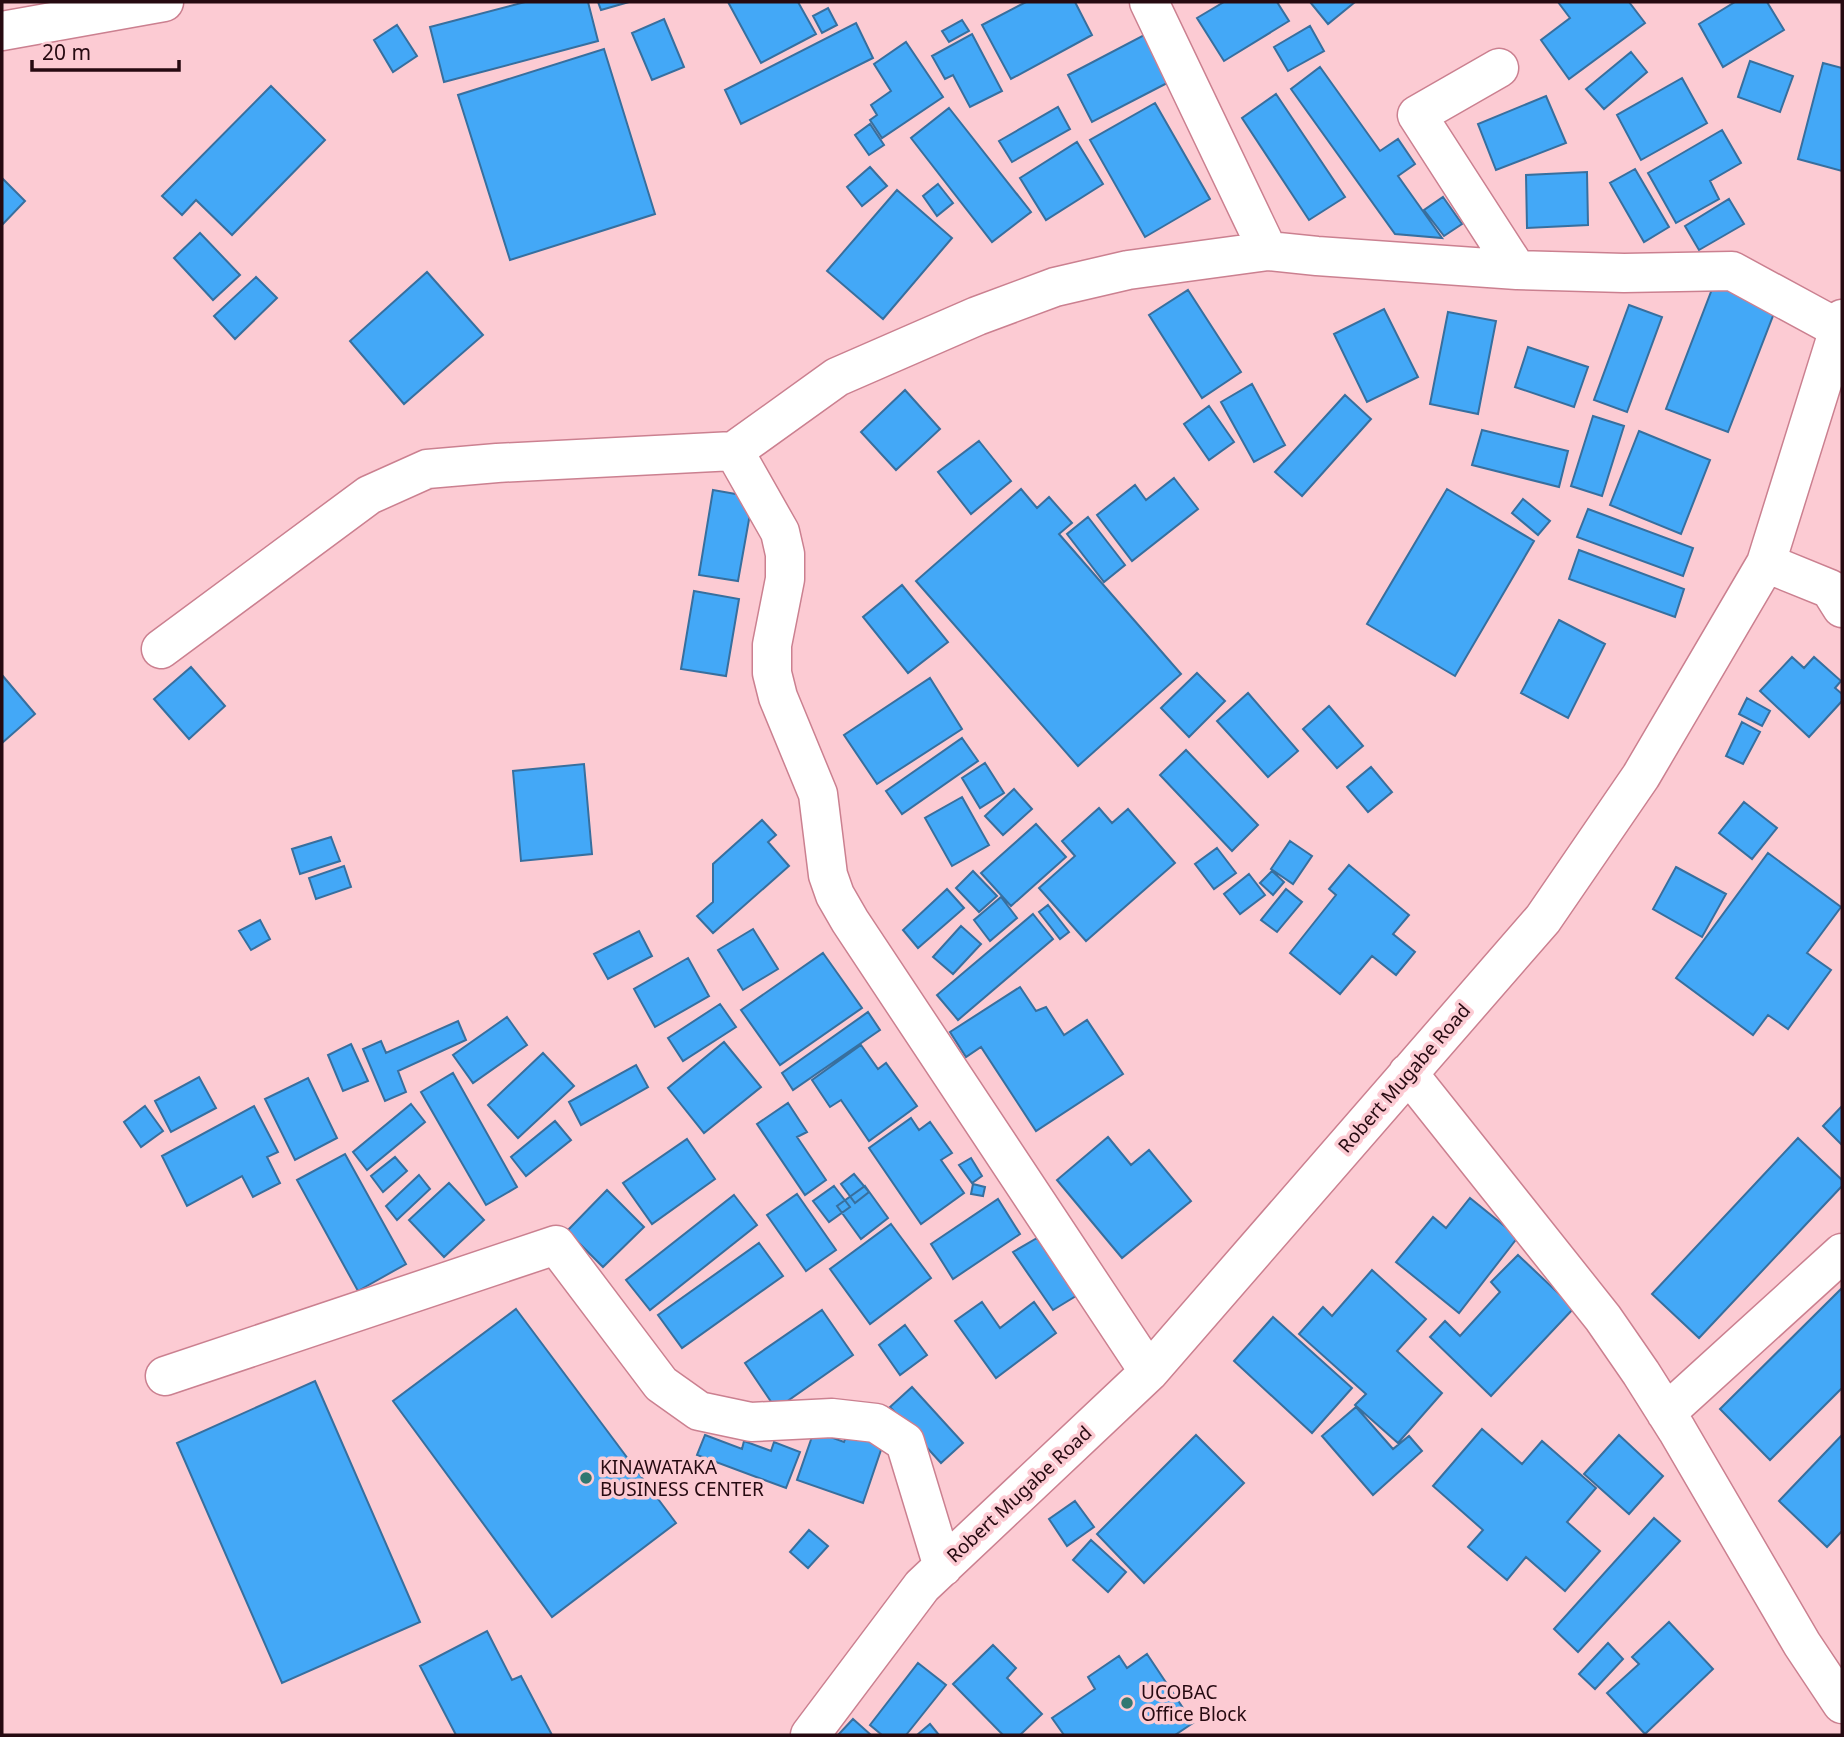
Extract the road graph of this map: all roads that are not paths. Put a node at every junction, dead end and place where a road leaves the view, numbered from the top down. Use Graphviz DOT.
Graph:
graph roads {
  1 [pos="164,2"];
  2 [pos="1149,2"];
  3 [pos="2,31"];
  4 [pos="1499,68"];
  5 [pos="1268,251"];
  6 [pos="1517,270"];
  7 [pos="1841,324"];
  8 [pos="734,451"];
  9 [pos="1766,563"];
  10 [pos="1842,608"];
  11 [pos="161,649"];
  12 [pos="1408,1073"];
  13 [pos="1842,1253"];
  14 [pos="1149,1372"];
  15 [pos="165,1376"];
  16 [pos="1667,1413"];
  17 [pos="943,1567"];
  18 [pos="1842,1704"];
  19 [pos="810,1735"];
  1 -- 3 [label="street"];
  2 -- 5 [label="street"];
  4 -- 6 [label="street"];
  5 -- 6 [label="street"];
  5 -- 8 [label="street"];
  6 -- 7 [label="street"];
  7 -- 9 [label="street, Robert Mugabe Road"];
  8 -- 11 [label="street"];
  8 -- 14 [label="street"];
  9 -- 10 [label="street"];
  9 -- 12 [label="street, Robert Mugabe Road"];
  12 -- 14 [label="street, Robert Mugabe Road"];
  12 -- 16 [label="street"];
  13 -- 16 [label="street"];
  14 -- 17 [label="street, Robert Mugabe Road"];
  15 -- 17 [label="street"];
  16 -- 18 [label="street"];
  17 -- 19 [label="street, Robert Mugabe Road"];
}
